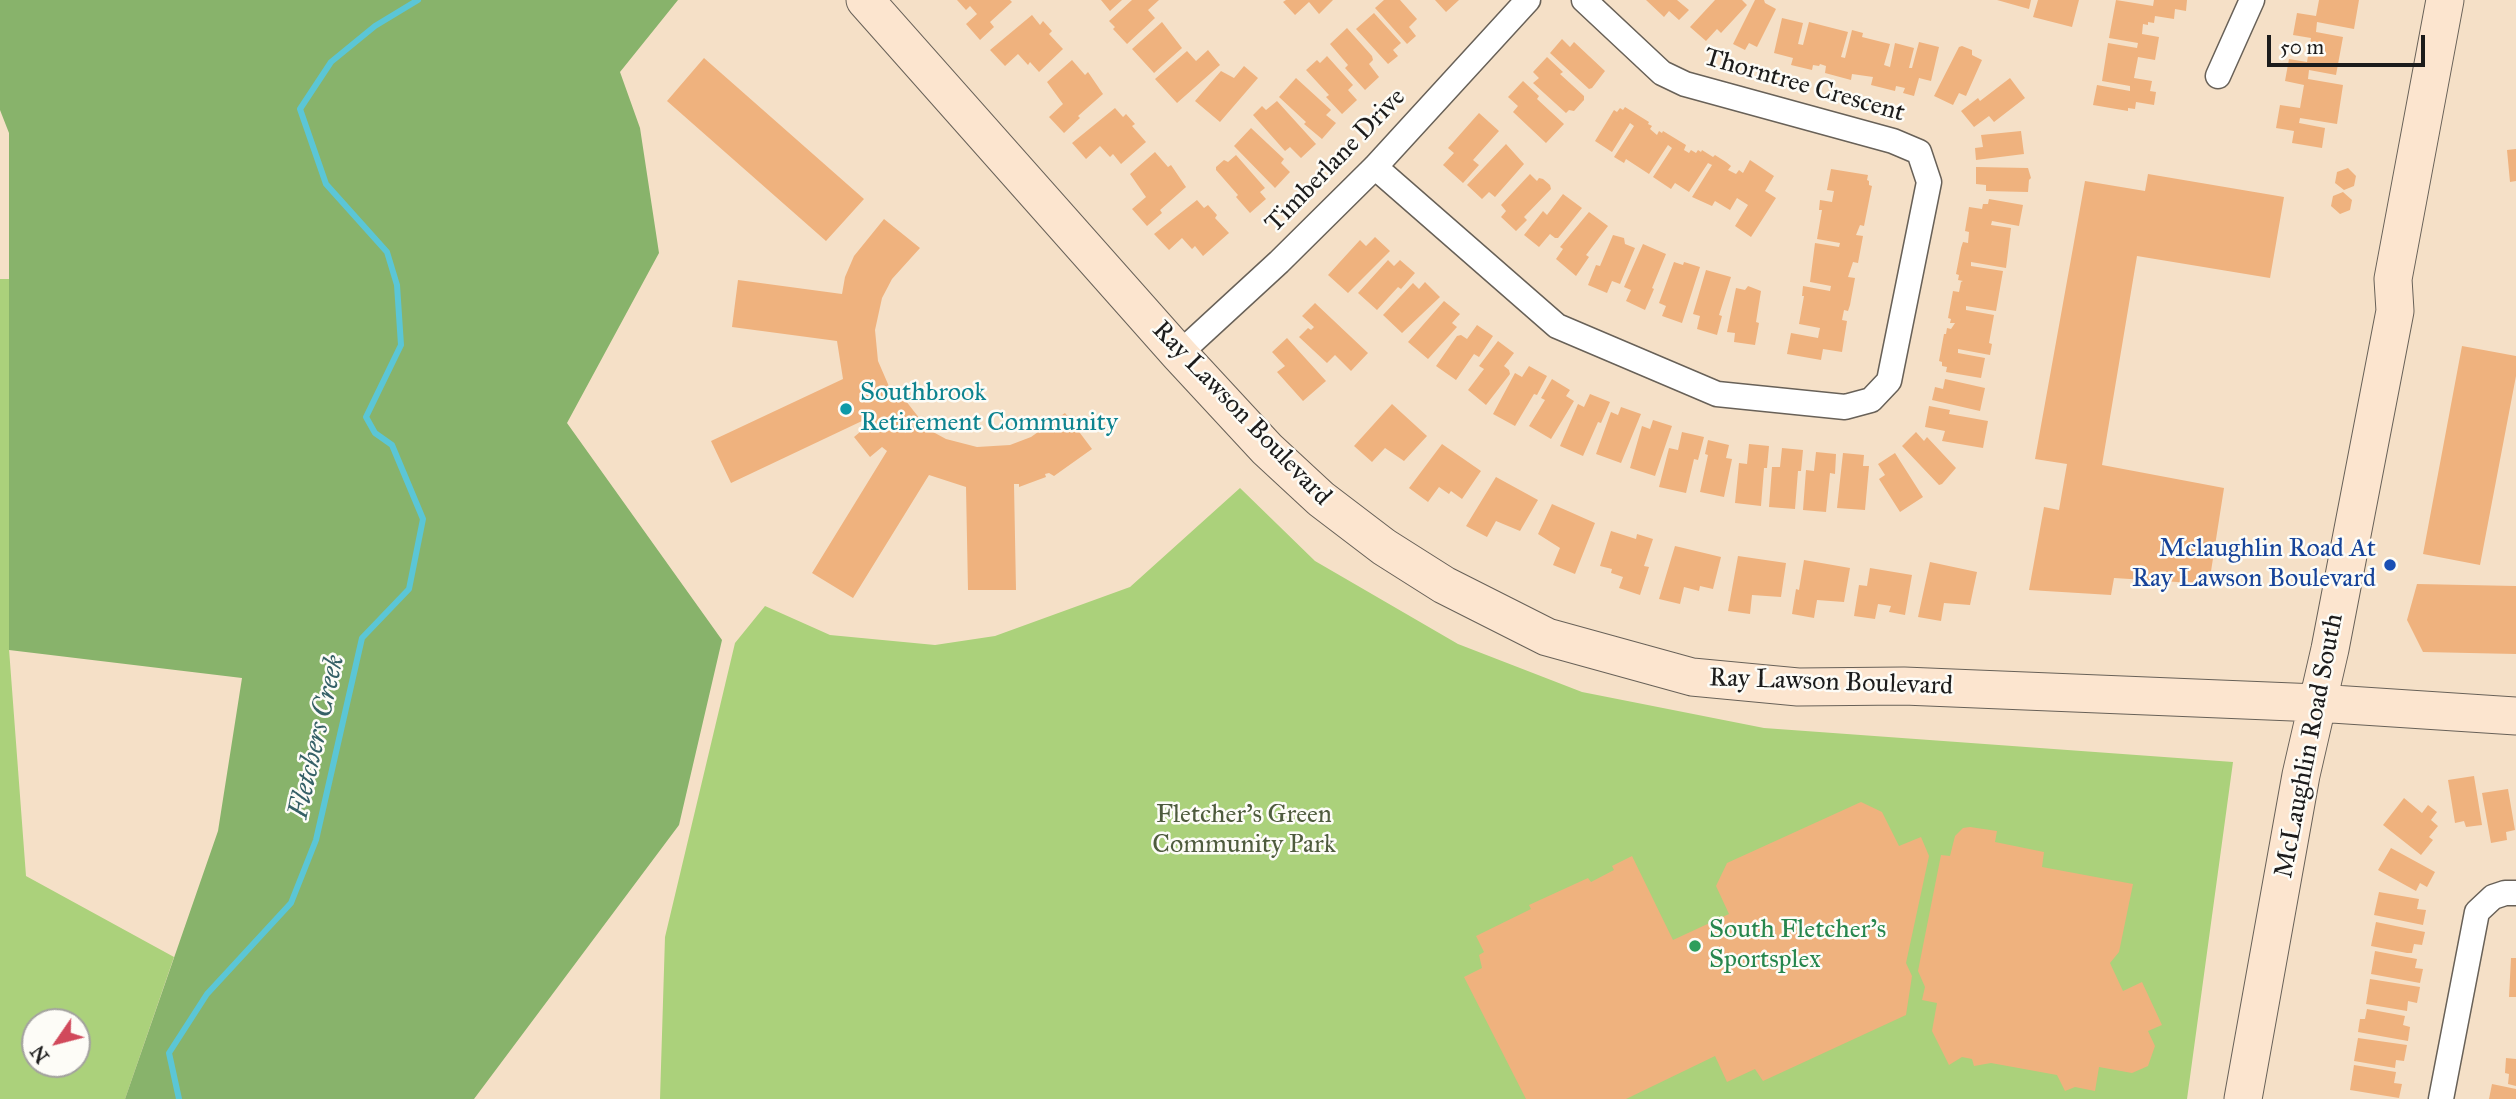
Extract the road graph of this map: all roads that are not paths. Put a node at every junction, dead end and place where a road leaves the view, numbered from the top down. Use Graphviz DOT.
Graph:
graph roads {
  1 [pos="865,0"];
  2 [pos="1528,0"];
  3 [pos="1584,0"];
  4 [pos="2252,0"];
  5 [pos="2445,0"];
  6 [pos="2466,0"];
  7 [pos="2218,76"];
  8 [pos="1375,167"];
  9 [pos="2395,311"];
  10 [pos="1179,354"];
  11 [pos="2317,704"];
  12 [pos="2516,716"];
  13 [pos="2516,892"];
  14 [pos="2243,1099"];
  15 [pos="2441,1099"];
  1 -- 10 [label="street, Ray Lawson Boulevard"];
  2 -- 8 [label="street, Timberlane Drive"];
  3 -- 8 [label="street, Thorntree Crescent"];
  4 -- 7 [label="street"];
  5 -- 9 [label="street, McLaughlin Road South"];
  6 -- 9 [label="street, McLaughlin Road South"];
  8 -- 10 [label="street, Timberlane Drive"];
  9 -- 11 [label="street, McLaughlin Road South"];
  10 -- 11 [label="street, Ray Lawson Boulevard"];
  11 -- 12 [label="street, Ray Lawson Boulevard"];
  11 -- 14 [label="street, McLaughlin Road South"];
  13 -- 15 [label="street"];
}
